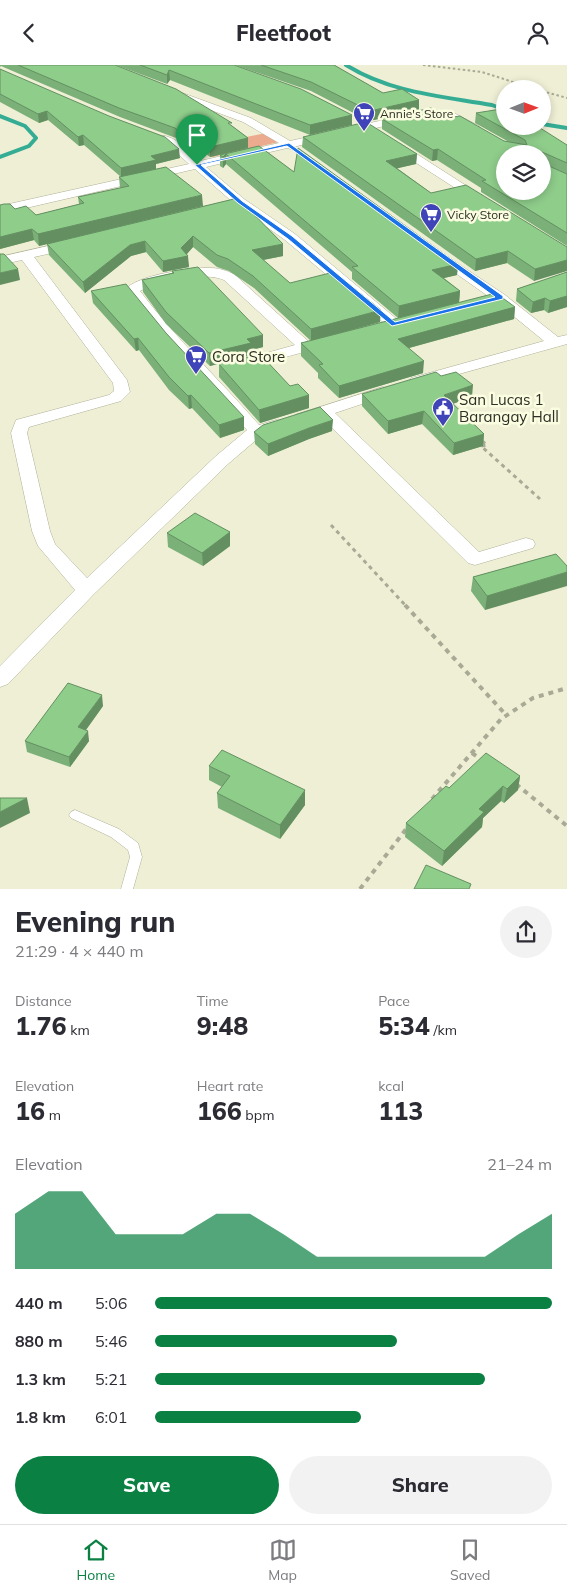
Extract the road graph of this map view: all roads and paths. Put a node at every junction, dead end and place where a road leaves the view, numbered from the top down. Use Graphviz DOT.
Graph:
graph roads {
  1 [pos="423,65"];
  2 [pos="507,80"];
  3 [pos="162,88"];
  4 [pos="551,94"];
  5 [pos="567,98"];
  6 [pos="350,117"];
  7 [pos="368,127"];
  8 [pos="484,134"];
  9 [pos="152,135"];
  10 [pos="288,144"];
  11 [pos="304,156"];
  12 [pos="197,165"];
  13 [pos="240,202"];
  14 [pos="222,207"];
  15 [pos="495,208"];
  16 [pos="0,210"];
  17 [pos="82,242"];
  18 [pos="431,249"];
  19 [pos="26,256"];
  20 [pos="0,261"];
  21 [pos="520,291"];
  22 [pos="500,298"];
  23 [pos="481,303"];
  24 [pos="376,329"];
  25 [pos="332,341"];
  26 [pos="562,341"];
  27 [pos="306,347"];
  28 [pos="206,374"];
  29 [pos="324,411"];
  30 [pos="256,431"];
  31 [pos="480,440"];
  32 [pos="540,499"];
  33 [pos="331,525"];
  34 [pos="526,544"];
  35 [pos="86,590"];
  36 [pos="0,679"];
  37 [pos="567,688"];
  38 [pos="507,716"];
  39 [pos="472,753"];
  40 [pos="488,765"];
  41 [pos="513,782"];
  42 [pos="428,803"];
  43 [pos="75,815"];
  44 [pos="411,824"];
  45 [pos="567,826"];
  46 [pos="128,889"];
  47 [pos="360,889"];
  1 -- 2 [label="path"];
  3 -- 10 [label="street"];
  4 -- 5 [label="path"];
  6 -- 7 [label="street"];
  7 -- 8 [label="street"];
  7 -- 10 [label="street"];
  7 -- 15 [label="street"];
  9 -- 12 [label="street"];
  10 -- 11 [label="street"];
  10 -- 12 [label="street"];
  12 -- 13 [label="street"];
  12 -- 16 [label="street"];
  13 -- 14 [label="street"];
  13 -- 24 [label="street"];
  17 -- 19 [label="street"];
  18 -- 22 [label="street"];
  19 -- 20 [label="street"];
  19 -- 35 [label="street"];
  21 -- 22 [label="street"];
  22 -- 23 [label="street"];
  22 -- 26 [label="street"];
  25 -- 27 [label="street"];
  26 -- 29 [label="street"];
  27 -- 28 [label="street"];
  27 -- 28 [label="street"];
  28 -- 30 [label="street"];
  29 -- 30 [label="street"];
  29 -- 34 [label="street"];
  30 -- 35 [label="street"];
  31 -- 32 [label="path"];
  33 -- 38 [label="path"];
  35 -- 36 [label="street"];
  37 -- 38 [label="path"];
  38 -- 39 [label="path"];
  39 -- 40 [label="path"];
  39 -- 42 [label="path"];
  41 -- 45 [label="path"];
  43 -- 46 [label="lane"];
  44 -- 47 [label="path"];
}
